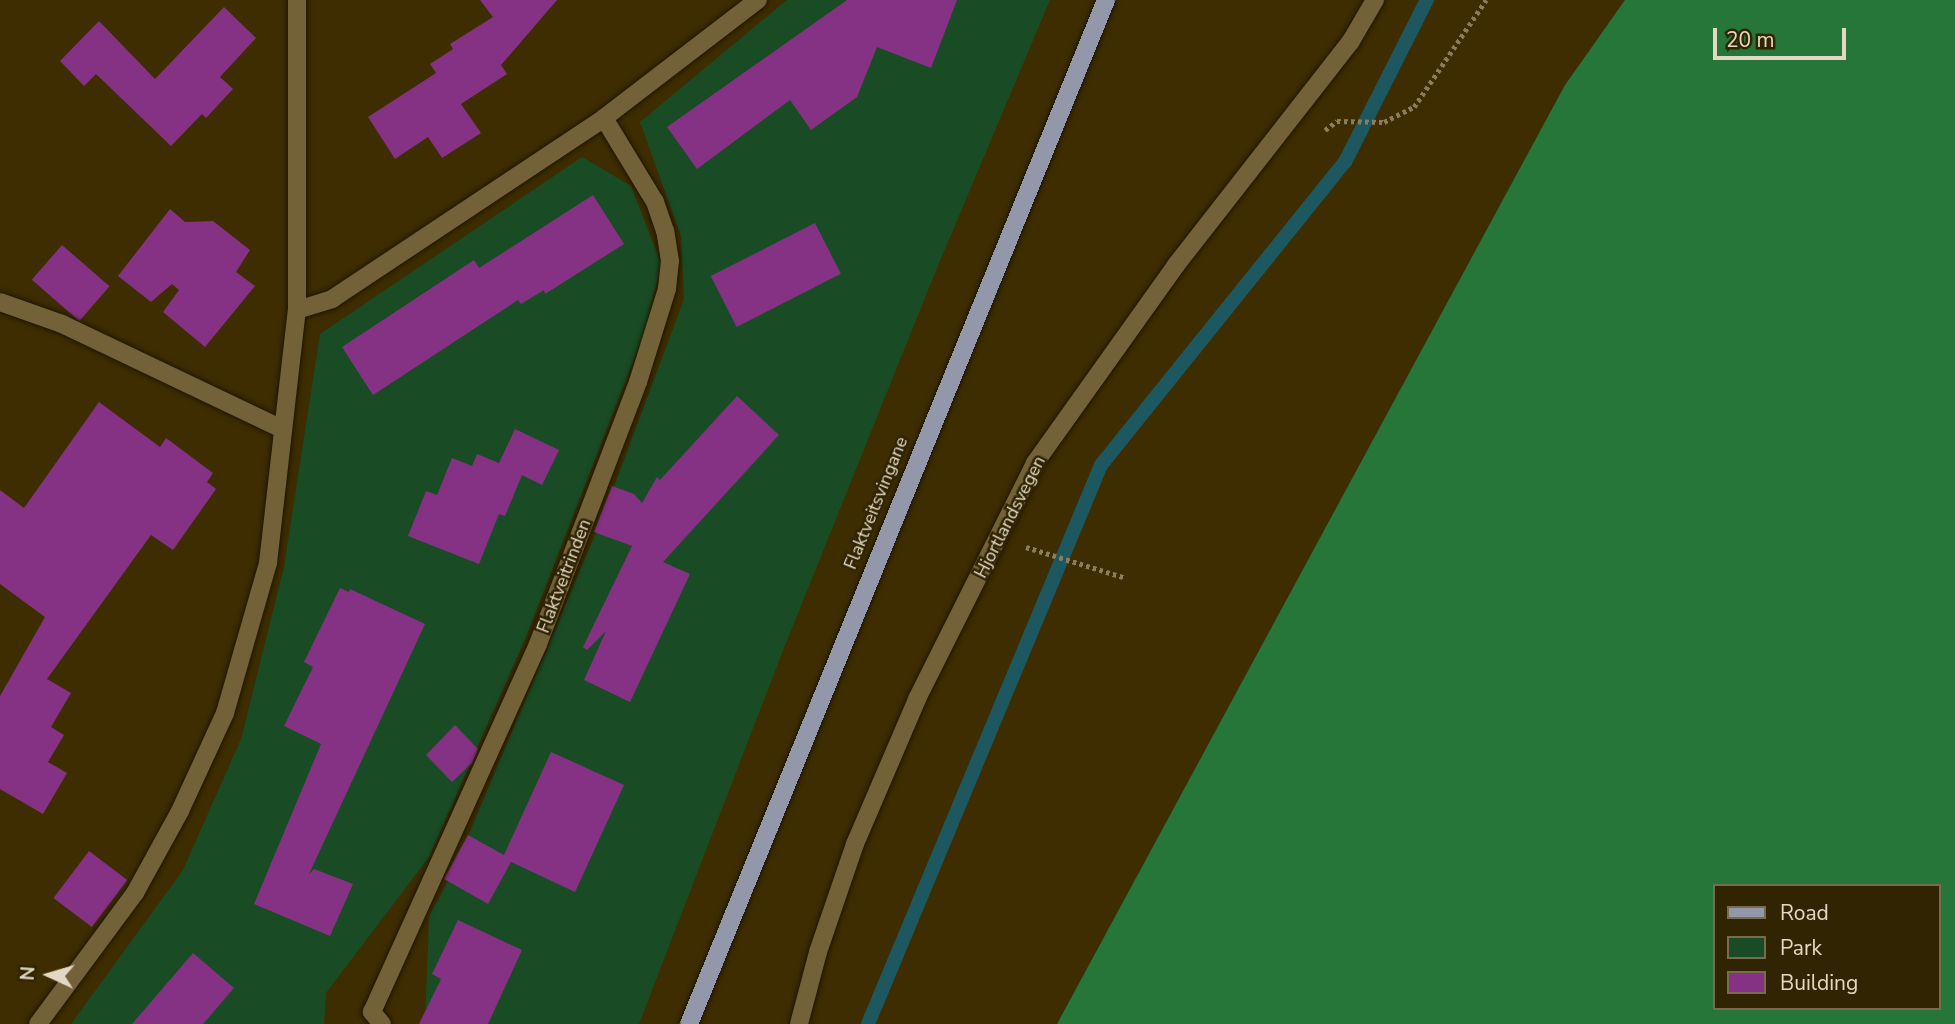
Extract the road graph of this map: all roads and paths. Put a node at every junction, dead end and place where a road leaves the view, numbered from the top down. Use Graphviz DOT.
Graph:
graph roads {
  1 [pos="297,0"];
  2 [pos="758,0"];
  3 [pos="1106,0"];
  4 [pos="1375,0"];
  5 [pos="1486,0"];
  6 [pos="604,118"];
  7 [pos="1337,121"];
  8 [pos="0,302"];
  9 [pos="297,310"];
  10 [pos="282,429"];
  11 [pos="999,538"];
  12 [pos="1123,577"];
  13 [pos="38,1024"];
  14 [pos="382,1024"];
  15 [pos="689,1024"];
  16 [pos="799,1024"];
  1 -- 9 [label="street"];
  2 -- 6 [label="street"];
  3 -- 15 [label="main road, Flaktveitsvingane"];
  4 -- 11 [label="street, Hjortlandsvegen"];
  5 -- 7 [label="path"];
  6 -- 9 [label="street"];
  6 -- 14 [label="street, Flaktveitrinden"];
  8 -- 10 [label="street"];
  9 -- 10 [label="street"];
  10 -- 13 [label="street"];
  11 -- 12 [label="path"];
  11 -- 16 [label="street, Hjortlandsvegen"];
}
